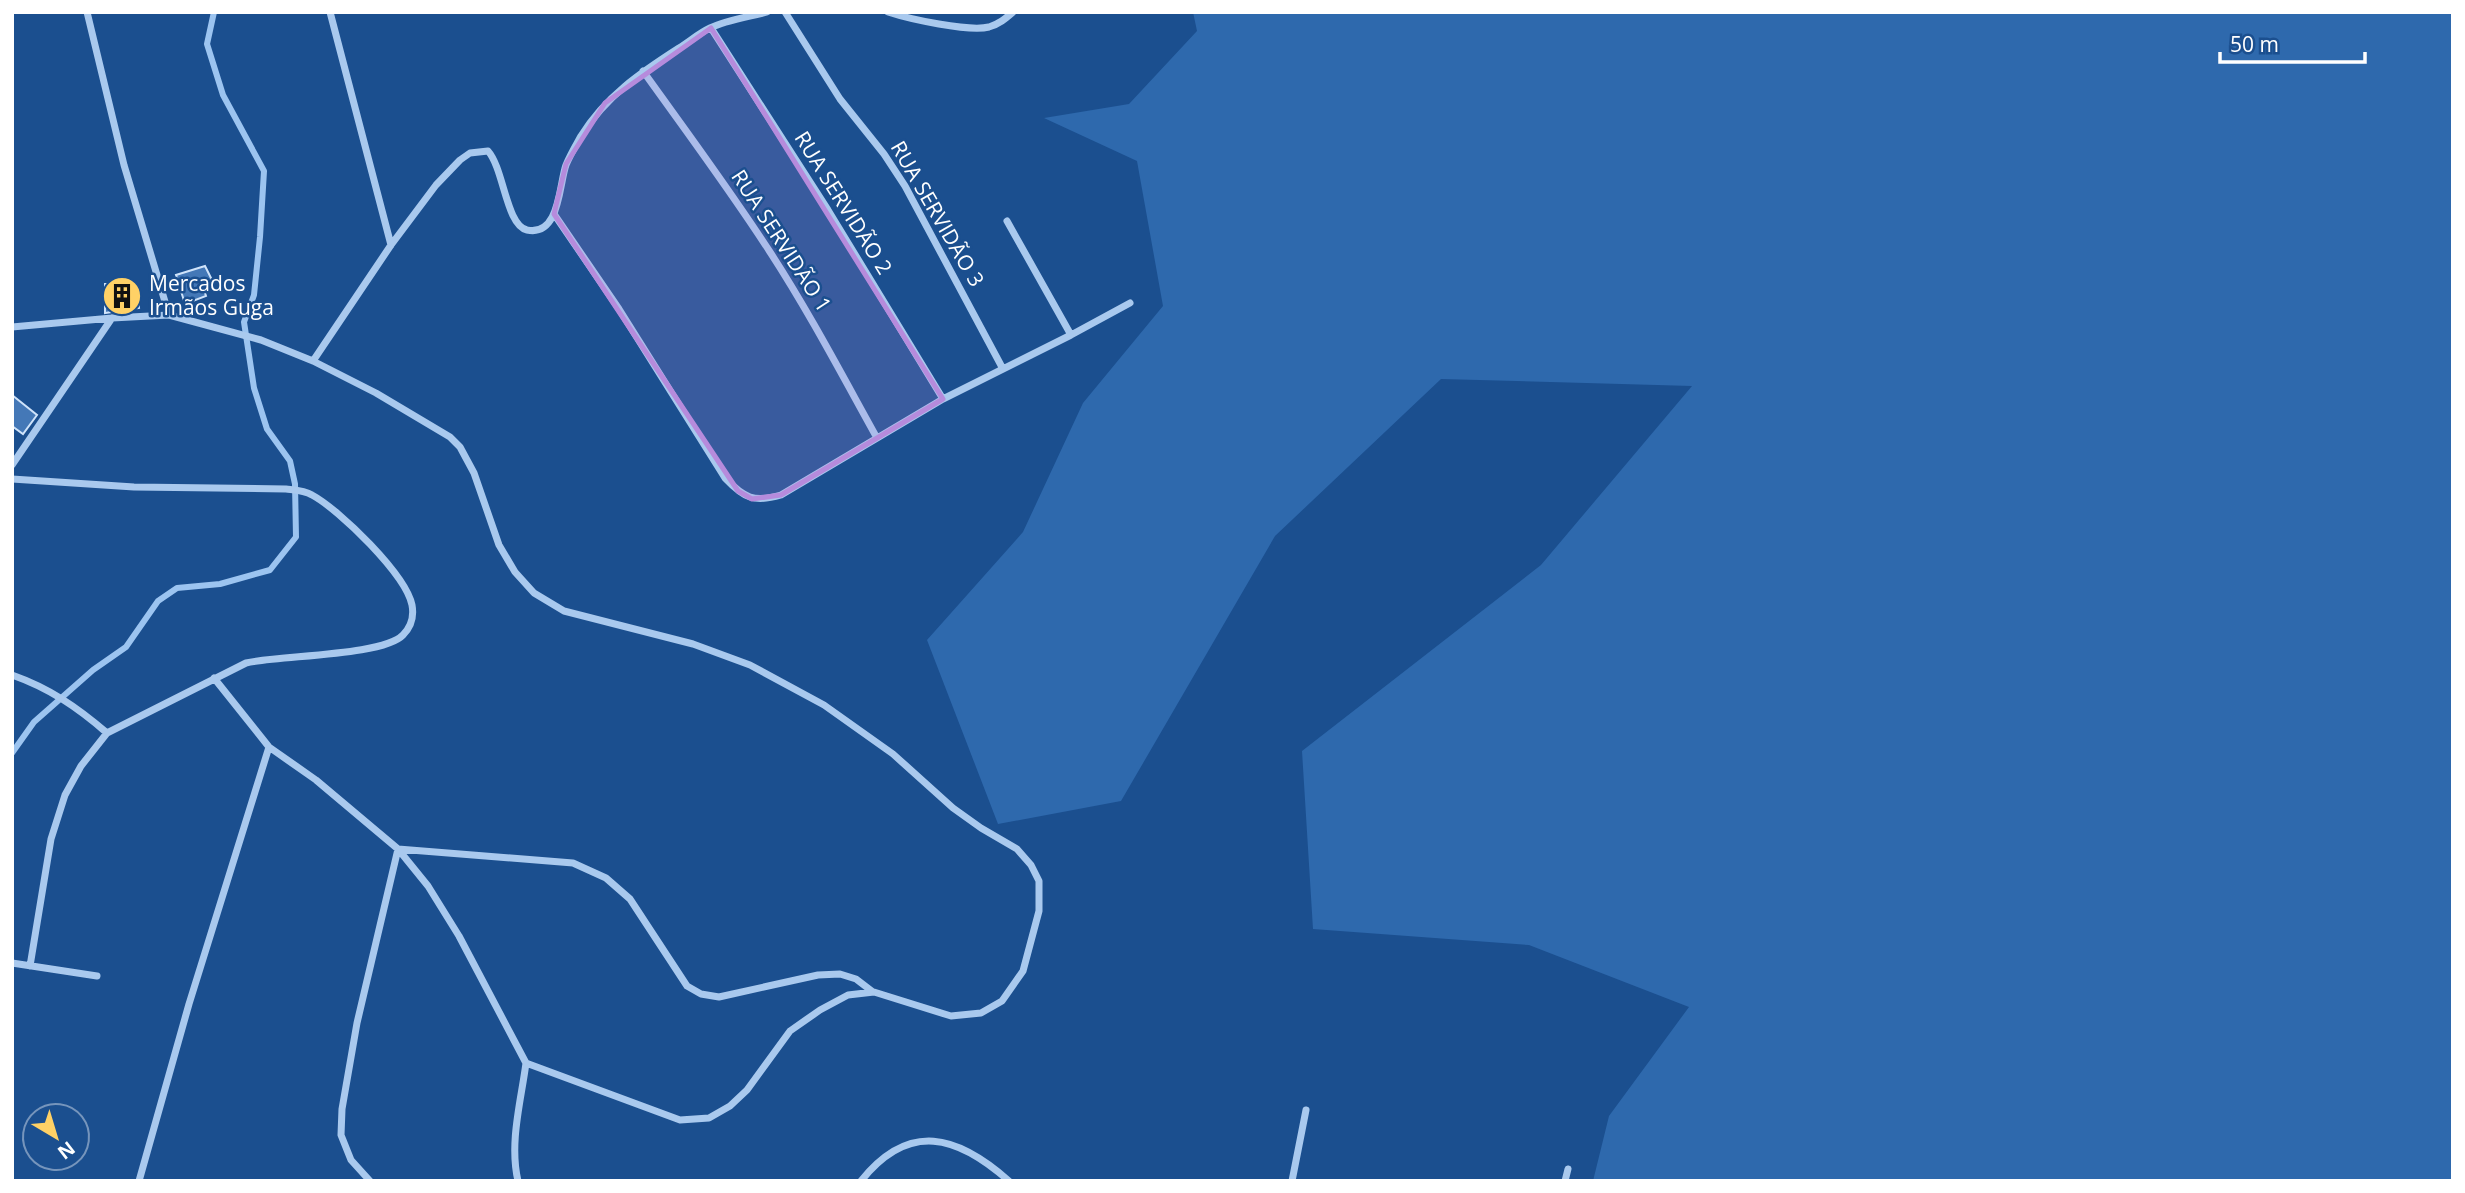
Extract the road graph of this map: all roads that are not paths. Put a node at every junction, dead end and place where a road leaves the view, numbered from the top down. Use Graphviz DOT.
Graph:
graph roads {
  1 [pos="87,12"];
  2 [pos="330,12"];
  3 [pos="767,12"];
  4 [pos="785,12"];
  5 [pos="888,12"];
  6 [pos="1013,12"];
  7 [pos="711,28"];
  8 [pos="643,71"];
  9 [pos="554,214"];
  10 [pos="1007,221"];
  11 [pos="391,245"];
  12 [pos="1129,303"];
  13 [pos="169,315"];
  14 [pos="112,318"];
  15 [pos="12,327"];
  16 [pos="1071,335"];
  17 [pos="313,361"];
  18 [pos="1003,369"];
  19 [pos="943,399"];
  20 [pos="877,438"];
  21 [pos="12,465"];
  22 [pos="12,479"];
  23 [pos="12,675"];
  24 [pos="214,678"];
  25 [pos="107,733"];
  26 [pos="269,747"];
  27 [pos="398,849"];
  28 [pos="12,963"];
  29 [pos="30,967"];
  30 [pos="97,976"];
  31 [pos="874,992"];
  32 [pos="526,1063"];
  33 [pos="1306,1110"];
  34 [pos="1568,1169"];
  35 [pos="139,1181"];
  36 [pos="370,1181"];
  37 [pos="518,1181"];
  38 [pos="861,1181"];
  39 [pos="1009,1181"];
  40 [pos="1292,1181"];
  41 [pos="1565,1181"];
  1 -- 13 [label="street"];
  2 -- 11 [label="street"];
  3 -- 7 [label="street"];
  4 -- 18 [label="street, RUA SERVIDÃO 3"];
  5 -- 6 [label="street"];
  7 -- 8 [label="street"];
  7 -- 19 [label="street, RUA SERVIDÃO 2"];
  8 -- 9 [label="street"];
  8 -- 20 [label="street, RUA SERVIDÃO 1"];
  9 -- 11 [label="street"];
  9 -- 20 [label="street"];
  10 -- 16 [label="street"];
  11 -- 17 [label="street"];
  12 -- 16 [label="street"];
  13 -- 14 [label="street"];
  13 -- 17 [label="street"];
  14 -- 15 [label="street"];
  14 -- 21 [label="street"];
  16 -- 18 [label="street"];
  17 -- 31 [label="street"];
  18 -- 19 [label="street"];
  19 -- 20 [label="street"];
  22 -- 24 [label="street"];
  23 -- 25 [label="street"];
  24 -- 25 [label="street"];
  24 -- 26 [label="street"];
  25 -- 29 [label="street"];
  26 -- 27 [label="street"];
  26 -- 35 [label="street"];
  27 -- 31 [label="street"];
  27 -- 32 [label="street"];
  27 -- 36 [label="street"];
  28 -- 29 [label="street"];
  29 -- 30 [label="street"];
  31 -- 32 [label="street"];
  32 -- 37 [label="street"];
  33 -- 40 [label="street"];
  34 -- 41 [label="street"];
  38 -- 39 [label="street"];
}
